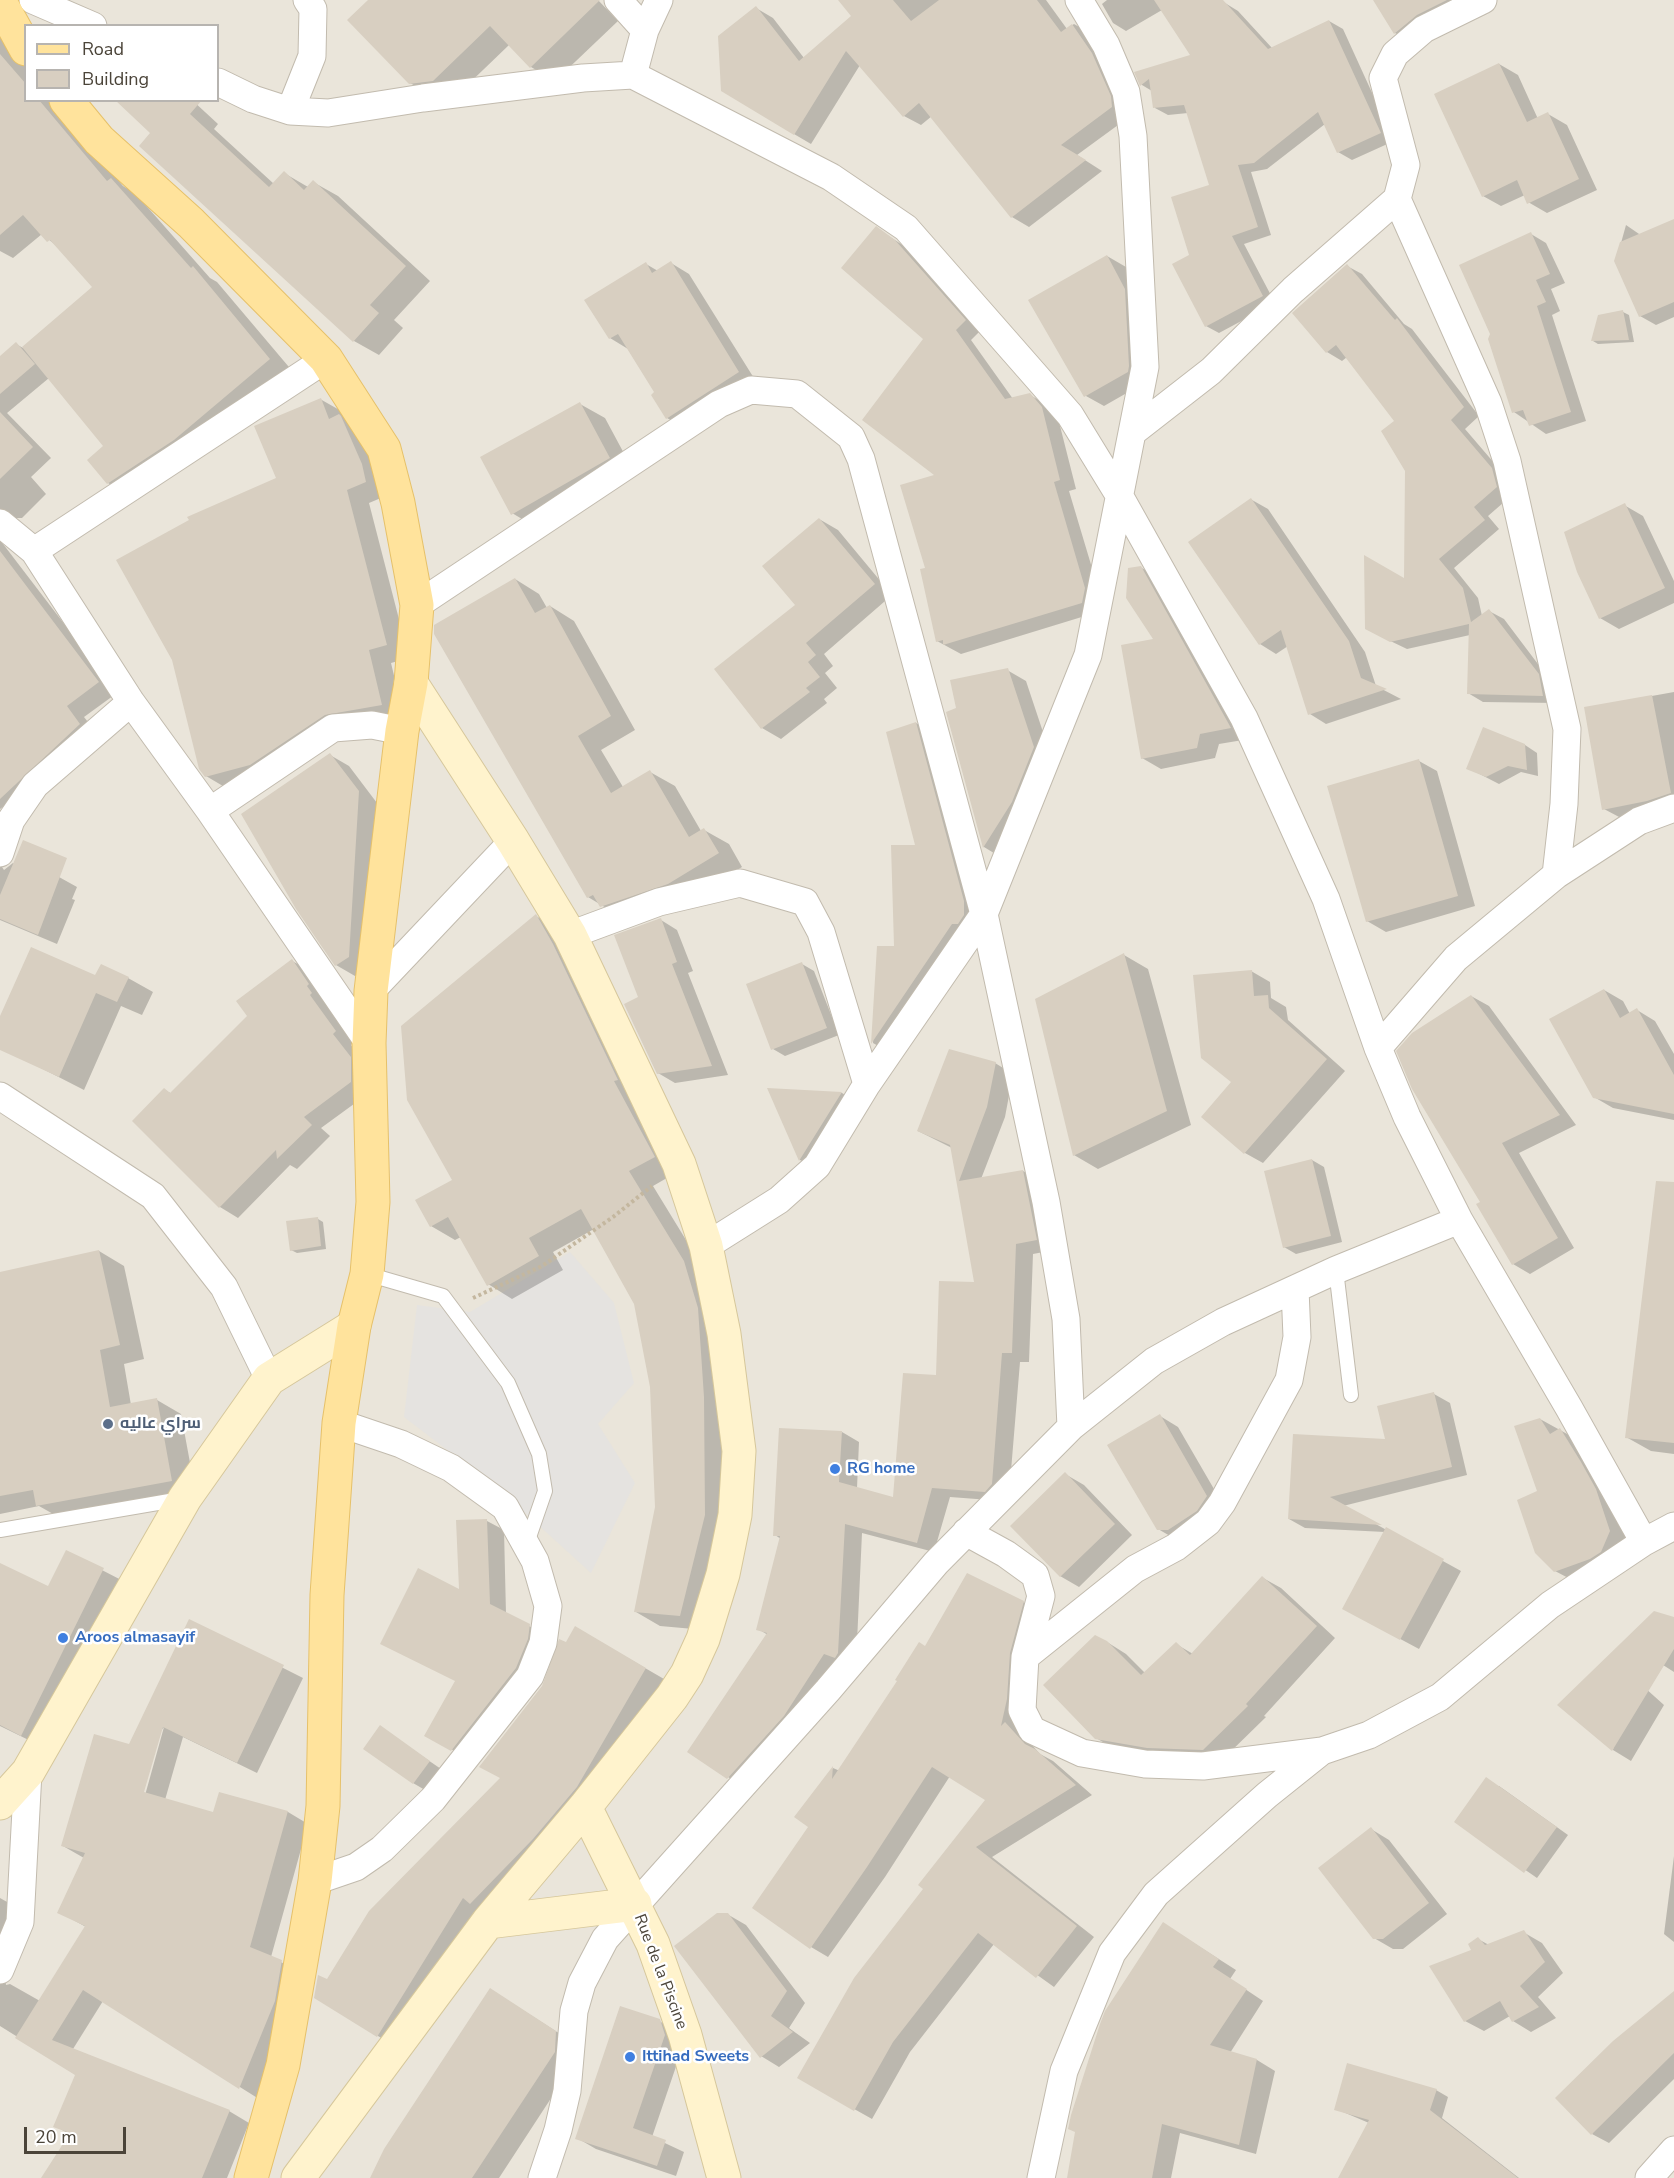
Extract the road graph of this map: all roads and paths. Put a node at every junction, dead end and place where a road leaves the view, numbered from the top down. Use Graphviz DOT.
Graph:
graph roads {
  1 [pos="33,0"];
  2 [pos="618,0"];
  3 [pos="659,0"];
  4 [pos="1079,0"];
  5 [pos="1483,0"];
  6 [pos="0,2"];
  7 [pos="313,3"];
  8 [pos="88,24"];
  9 [pos="645,30"];
  10 [pos="24,45"];
  11 [pos="633,75"];
  12 [pos="219,82"];
  13 [pos="68,102"];
  14 [pos="290,111"];
  15 [pos="1397,199"];
  16 [pos="326,359"];
  17 [pos="1134,431"];
  18 [pos="1119,495"];
  19 [pos="0,523"];
  20 [pos="34,551"];
  21 [pos="417,605"];
  22 [pos="411,683"];
  23 [pos="131,702"];
  24 [pos="402,731"];
  25 [pos="1674,808"];
  26 [pos="210,811"];
  27 [pos="513,841"];
  28 [pos="0,853"];
  29 [pos="1556,875"];
  30 [pos="984,914"];
  31 [pos="570,935"];
  32 [pos="371,991"];
  33 [pos="369,1042"];
  34 [pos="1378,1048"];
  35 [pos="867,1084"];
  36 [pos="0,1096"];
  37 [pos="679,1164"];
  38 [pos="1459,1220"];
  39 [pos="706,1246"];
  40 [pos="1336,1270"];
  41 [pos="368,1274"];
  42 [pos="1295,1289"];
  43 [pos="443,1296"];
  44 [pos="354,1326"];
  45 [pos="269,1378"];
  46 [pos="1351,1395"];
  47 [pos="339,1423"];
  48 [pos="1071,1427"];
  49 [pos="185,1498"];
  50 [pos="1674,1526"];
  51 [pos="0,1530"];
  52 [pos="966,1532"];
  53 [pos="1644,1542"];
  54 [pos="526,1546"];
  55 [pos="1025,1658"];
  56 [pos="1322,1751"];
  57 [pos="28,1772"];
  58 [pos="0,1803"];
  59 [pos="585,1807"];
  60 [pos="315,1881"];
  61 [pos="634,1904"];
  62 [pos="488,1922"];
  63 [pos="0,1970"];
  64 [pos="1674,2150"];
  65 [pos="251,2178"];
  66 [pos="298,2178"];
  67 [pos="542,2178"];
  68 [pos="724,2178"];
  69 [pos="1041,2178"];
  70 [pos="1649,2178"];
  1 -- 8 [label="street"];
  2 -- 9 [label="street"];
  3 -- 9 [label="street"];
  4 -- 17 [label="street"];
  5 -- 15 [label="street"];
  6 -- 10 [label="main road"];
  7 -- 14 [label="street"];
  9 -- 11 [label="street"];
  11 -- 14 [label="street"];
  11 -- 18 [label="street"];
  12 -- 14 [label="street"];
  13 -- 16 [label="main road"];
  15 -- 17 [label="street"];
  15 -- 29 [label="street"];
  16 -- 20 [label="street"];
  16 -- 21 [label="main road"];
  17 -- 18 [label="street"];
  18 -- 30 [label="street"];
  18 -- 34 [label="street"];
  19 -- 20 [label="street"];
  20 -- 23 [label="street"];
  21 -- 22 [label="main road"];
  21 -- 30 [label="street"];
  22 -- 24 [label="main road"];
  22 -- 27 [label="street"];
  23 -- 26 [label="street"];
  23 -- 28 [label="street"];
  24 -- 26 [label="street"];
  24 -- 32 [label="main road"];
  25 -- 29 [label="street"];
  26 -- 33 [label="street"];
  27 -- 31 [label="street"];
  27 -- 32 [label="street"];
  29 -- 34 [label="street"];
  30 -- 35 [label="street"];
  30 -- 48 [label="street"];
  31 -- 35 [label="street"];
  31 -- 37 [label="street"];
  32 -- 33 [label="main road"];
  33 -- 41 [label="main road"];
  34 -- 38 [label="street"];
  35 -- 39 [label="street"];
  36 -- 45 [label="street"];
  37 -- 39 [label="street"];
  37 -- 43 [label="path"];
  38 -- 40 [label="street"];
  38 -- 53 [label="street"];
  39 -- 59 [label="street"];
  40 -- 42 [label="street"];
  40 -- 46 [label="lane"];
  41 -- 43 [label="lane"];
  41 -- 44 [label="main road"];
  42 -- 48 [label="street"];
  42 -- 55 [label="street"];
  43 -- 54 [label="lane"];
  44 -- 45 [label="street"];
  44 -- 47 [label="main road"];
  45 -- 49 [label="street"];
  47 -- 54 [label="street"];
  47 -- 60 [label="main road"];
  48 -- 52 [label="street"];
  49 -- 51 [label="lane"];
  49 -- 57 [label="street"];
  50 -- 53 [label="street"];
  52 -- 55 [label="street"];
  52 -- 61 [label="street"];
  53 -- 56 [label="street"];
  54 -- 60 [label="street"];
  55 -- 56 [label="street"];
  56 -- 69 [label="street"];
  57 -- 58 [label="street"];
  57 -- 63 [label="street"];
  59 -- 61 [label="street, Rue de la Piscine"];
  59 -- 62 [label="street"];
  60 -- 65 [label="main road"];
  61 -- 62 [label="street, Rue de la Piscine"];
  61 -- 67 [label="street"];
  61 -- 68 [label="street, Rue de la Piscine"];
  62 -- 66 [label="street"];
  64 -- 70 [label="street"];
}
